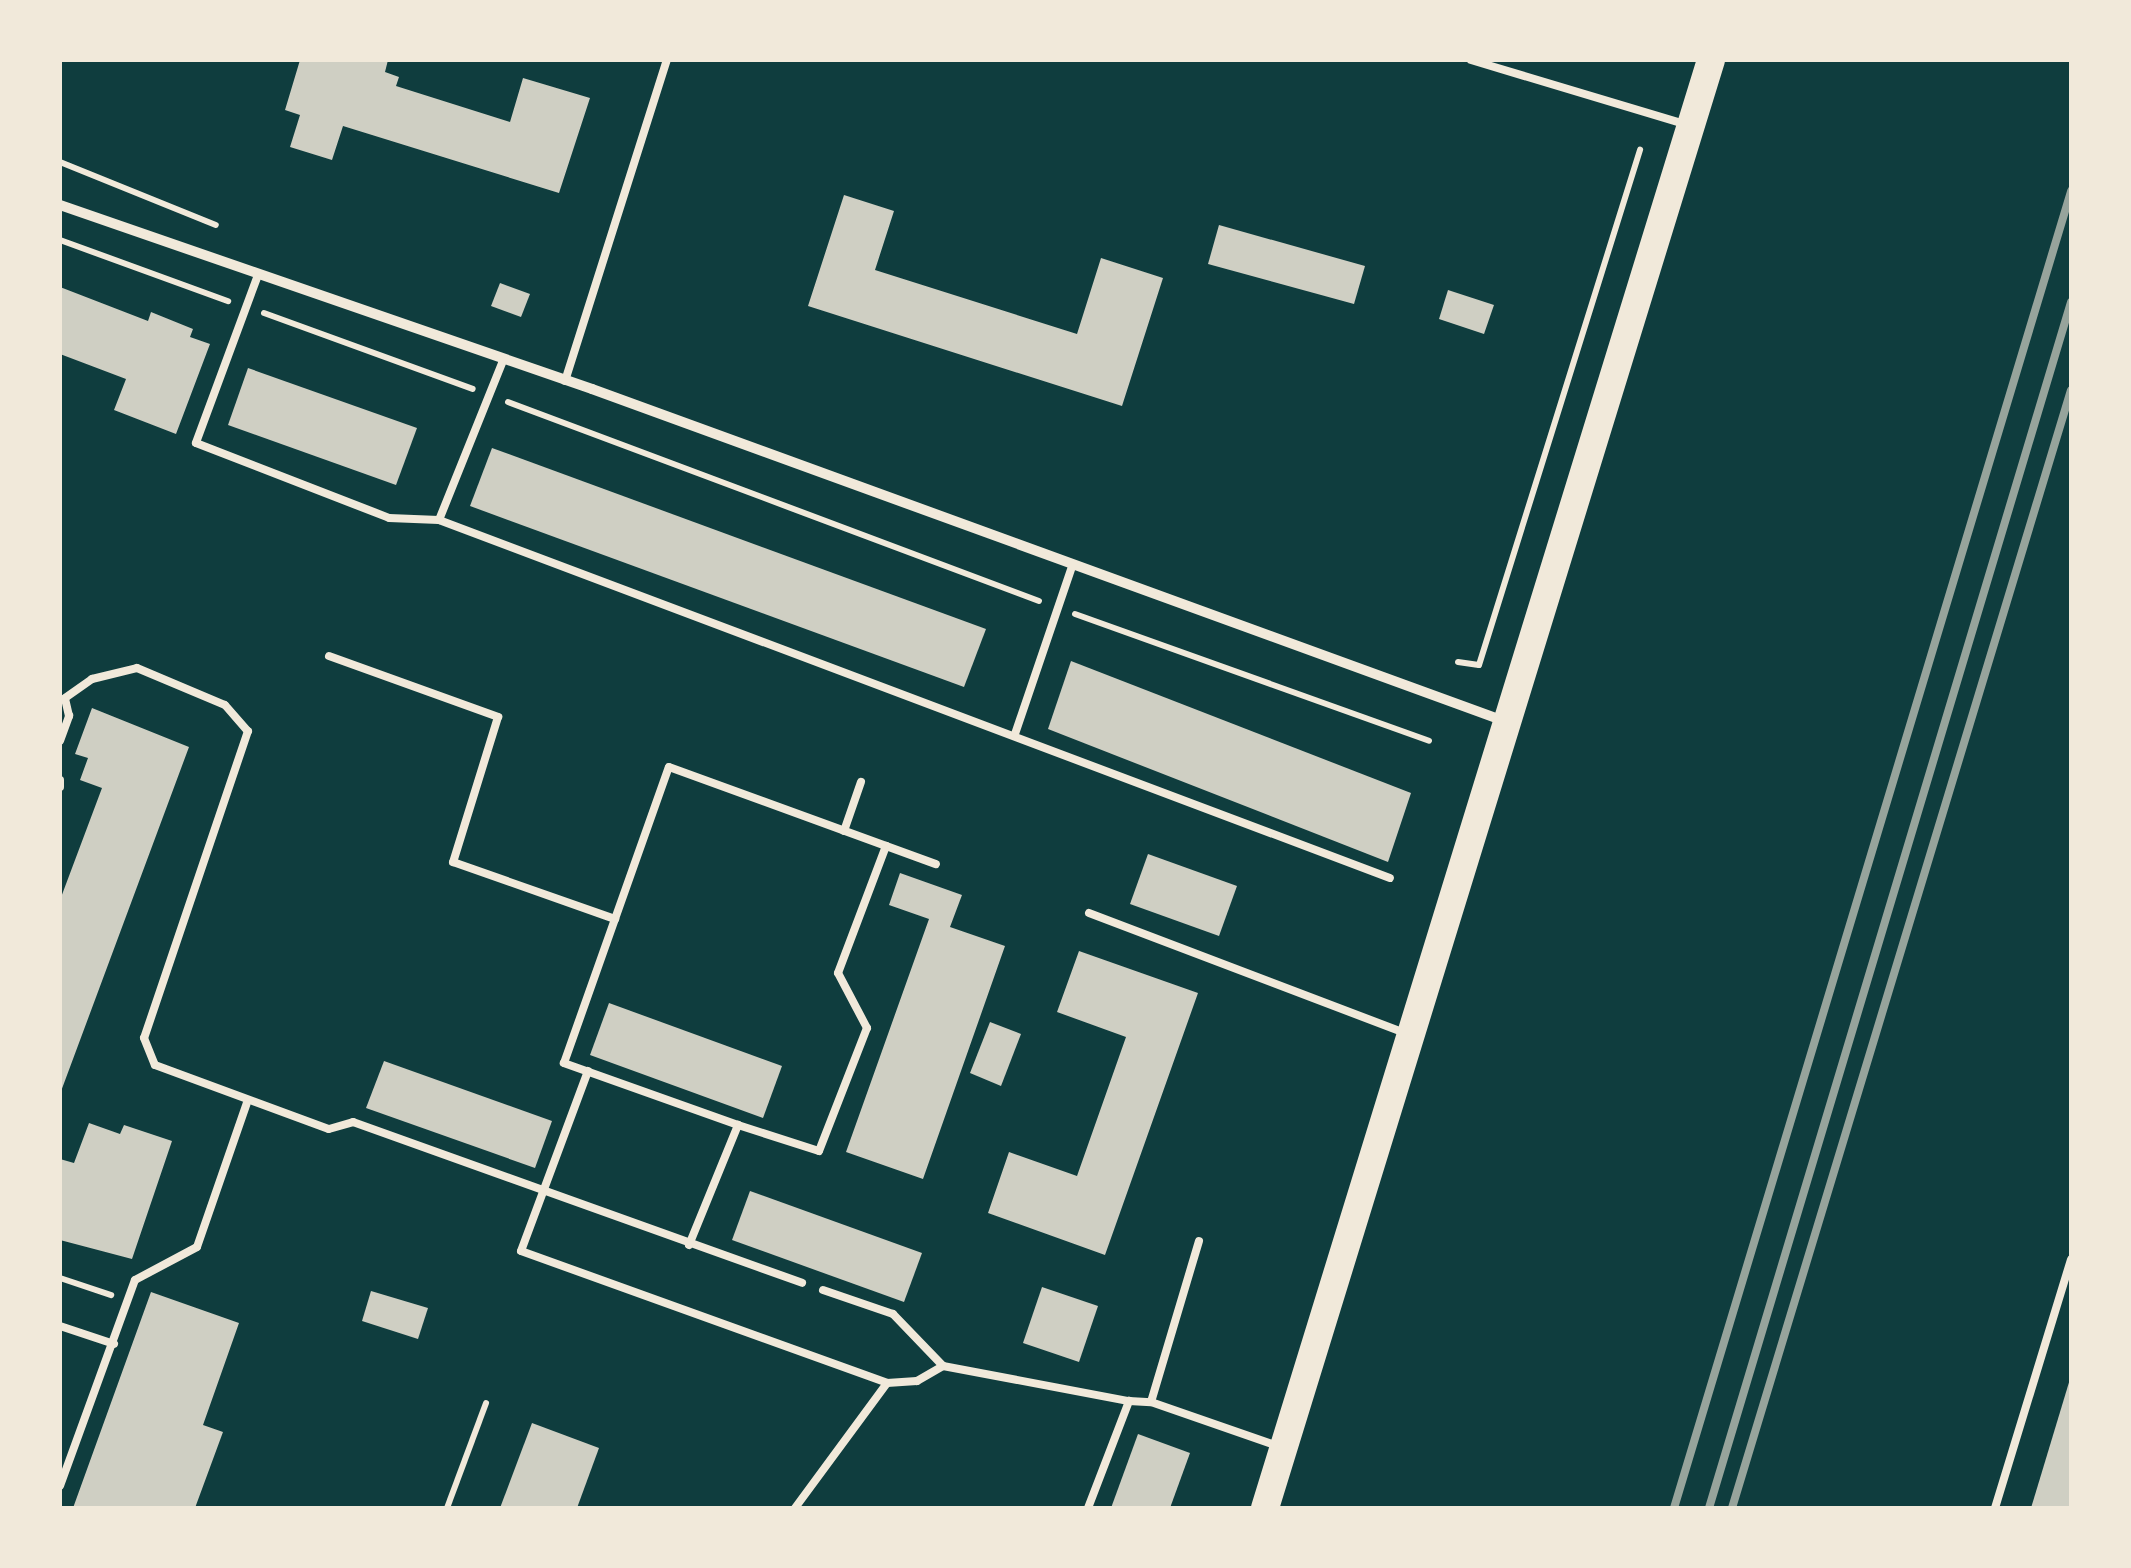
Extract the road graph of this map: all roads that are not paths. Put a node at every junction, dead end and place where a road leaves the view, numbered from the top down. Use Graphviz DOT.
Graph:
graph roads {
  1 [pos="668,60"];
  2 [pos="1471,60"];
  3 [pos="1711,60"];
  4 [pos="1692,126"];
  5 [pos="60,205"];
  6 [pos="258,275"];
  7 [pos="502,361"];
  8 [pos="565,381"];
  9 [pos="440,520"];
  10 [pos="1072,567"];
  11 [pos="329,656"];
  12 [pos="1508,722"];
  13 [pos="1015,734"];
  14 [pos="60,741"];
  15 [pos="60,780"];
  16 [pos="861,782"];
  17 [pos="60,787"];
  18 [pos="844,830"];
  19 [pos="886,846"];
  20 [pos="936,864"];
  21 [pos="1390,878"];
  22 [pos="1089,913"];
  23 [pos="615,919"];
  24 [pos="1411,1036"];
  25 [pos="588,1071"];
  26 [pos="248,1103"];
  27 [pos="738,1124"];
  28 [pos="544,1189"];
  29 [pos="1199,1241"];
  30 [pos="690,1244"];
  31 [pos="2071,1259"];
  32 [pos="802,1283"];
  33 [pos="822,1290"];
  34 [pos="60,1326"];
  35 [pos="114,1344"];
  36 [pos="943,1366"];
  37 [pos="887,1383"];
  38 [pos="1129,1402"];
  39 [pos="1151,1402"];
  40 [pos="1284,1448"];
  41 [pos="60,1486"];
  42 [pos="795,1508"];
  43 [pos="1088,1508"];
  44 [pos="1265,1508"];
  45 [pos="1995,1508"];
  1 -- 8 [label="lane"];
  2 -- 4 [label="lane"];
  3 -- 4 [label="highway"];
  4 -- 12 [label="highway"];
  5 -- 6 [label="street"];
  6 -- 7 [label="street"];
  6 -- 9 [label="lane"];
  7 -- 8 [label="street"];
  7 -- 9 [label="lane"];
  8 -- 10 [label="street"];
  9 -- 13 [label="lane"];
  10 -- 12 [label="street"];
  10 -- 13 [label="lane"];
  11 -- 23 [label="lane"];
  12 -- 24 [label="highway"];
  13 -- 21 [label="lane"];
  14 -- 26 [label="lane"];
  15 -- 17 [label="lane"];
  16 -- 18 [label="lane"];
  18 -- 19 [label="lane"];
  18 -- 23 [label="lane"];
  19 -- 20 [label="lane"];
  19 -- 27 [label="lane"];
  22 -- 24 [label="lane"];
  23 -- 25 [label="lane"];
  24 -- 40 [label="highway"];
  25 -- 27 [label="lane"];
  25 -- 28 [label="lane"];
  26 -- 28 [label="lane"];
  26 -- 35 [label="lane"];
  27 -- 30 [label="lane"];
  28 -- 30 [label="lane"];
  28 -- 37 [label="lane"];
  29 -- 39 [label="lane"];
  30 -- 32 [label="lane"];
  31 -- 45 [label="lane"];
  33 -- 36 [label="lane"];
  34 -- 35 [label="lane"];
  35 -- 41 [label="lane"];
  36 -- 37 [label="lane"];
  36 -- 38 [label="lane"];
  37 -- 42 [label="lane"];
  38 -- 39 [label="lane"];
  38 -- 43 [label="lane"];
  39 -- 40 [label="lane"];
  40 -- 44 [label="highway"];
}
